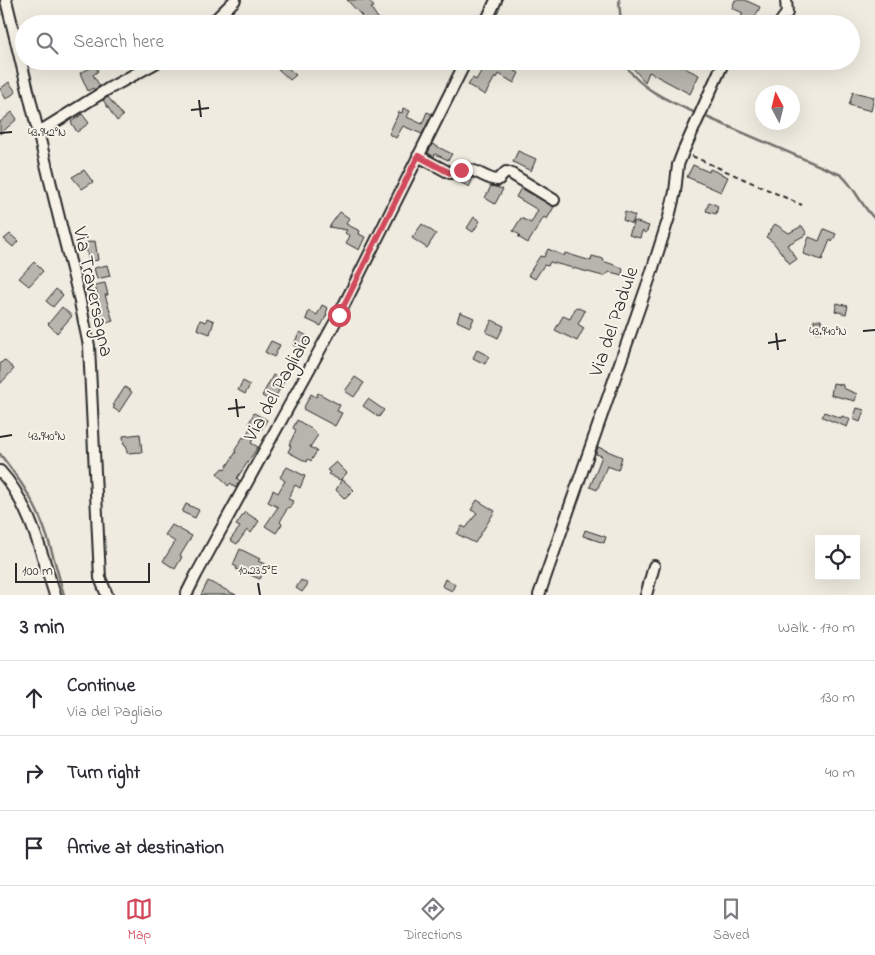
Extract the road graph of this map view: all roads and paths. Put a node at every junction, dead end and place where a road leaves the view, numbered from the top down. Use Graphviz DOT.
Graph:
graph roads {
  1 [pos="6,0"];
  2 [pos="235,0"];
  3 [pos="496,0"];
  4 [pos="786,0"];
  5 [pos="220,15"];
  6 [pos="488,15"];
  7 [pos="786,15"];
  8 [pos="15,36"];
  9 [pos="24,70"];
  10 [pos="143,70"];
  11 [pos="461,70"];
  12 [pos="720,70"];
  13 [pos="39,132"];
  14 [pos="683,152"];
  15 [pos="418,156"];
  16 [pos="554,200"];
  17 [pos="802,205"];
  18 [pos="0,471"];
  19 [pos="654,566"];
  20 [pos="55,595"];
  21 [pos="107,595"];
  22 [pos="186,595"];
  23 [pos="539,595"];
  24 [pos="646,595"];
  1 -- 8 [label="street, Via Traversagna"];
  2 -- 5 [label="street"];
  3 -- 6 [label="street"];
  4 -- 7 [label="street"];
  9 -- 13 [label="street, Via Traversagna"];
  10 -- 13 [label="street"];
  11 -- 15 [label="street, Via del Pagliaio"];
  12 -- 14 [label="street, Via del Padule"];
  13 -- 21 [label="street, Via Traversagna"];
  14 -- 17 [label="path"];
  14 -- 23 [label="street, Via del Padule"];
  15 -- 16 [label="street"];
  15 -- 22 [label="street, Via del Pagliaio"];
  18 -- 20 [label="street"];
  19 -- 24 [label="street"];
}
